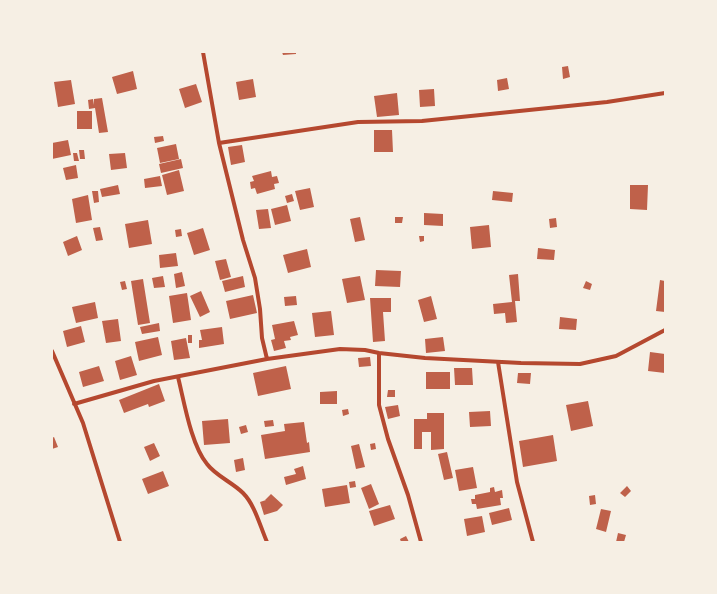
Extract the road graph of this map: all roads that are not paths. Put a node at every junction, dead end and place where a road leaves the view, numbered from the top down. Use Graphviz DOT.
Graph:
graph roads {
  1 [pos="203,52"];
  2 [pos="665,93"];
  3 [pos="219,143"];
  4 [pos="665,330"];
  5 [pos="52,351"];
  6 [pos="379,353"];
  7 [pos="268,359"];
  8 [pos="498,362"];
  9 [pos="178,377"];
  10 [pos="74,404"];
  11 [pos="120,542"];
  12 [pos="267,542"];
  13 [pos="421,542"];
  14 [pos="533,542"];
  1 -- 3 [label="street"];
  2 -- 3 [label="street"];
  3 -- 7 [label="street"];
  4 -- 8 [label="street"];
  5 -- 10 [label="street"];
  6 -- 7 [label="street"];
  6 -- 8 [label="street"];
  6 -- 13 [label="street"];
  7 -- 9 [label="street"];
  8 -- 14 [label="street"];
  9 -- 10 [label="street"];
  9 -- 12 [label="street"];
  10 -- 11 [label="street"];
}
